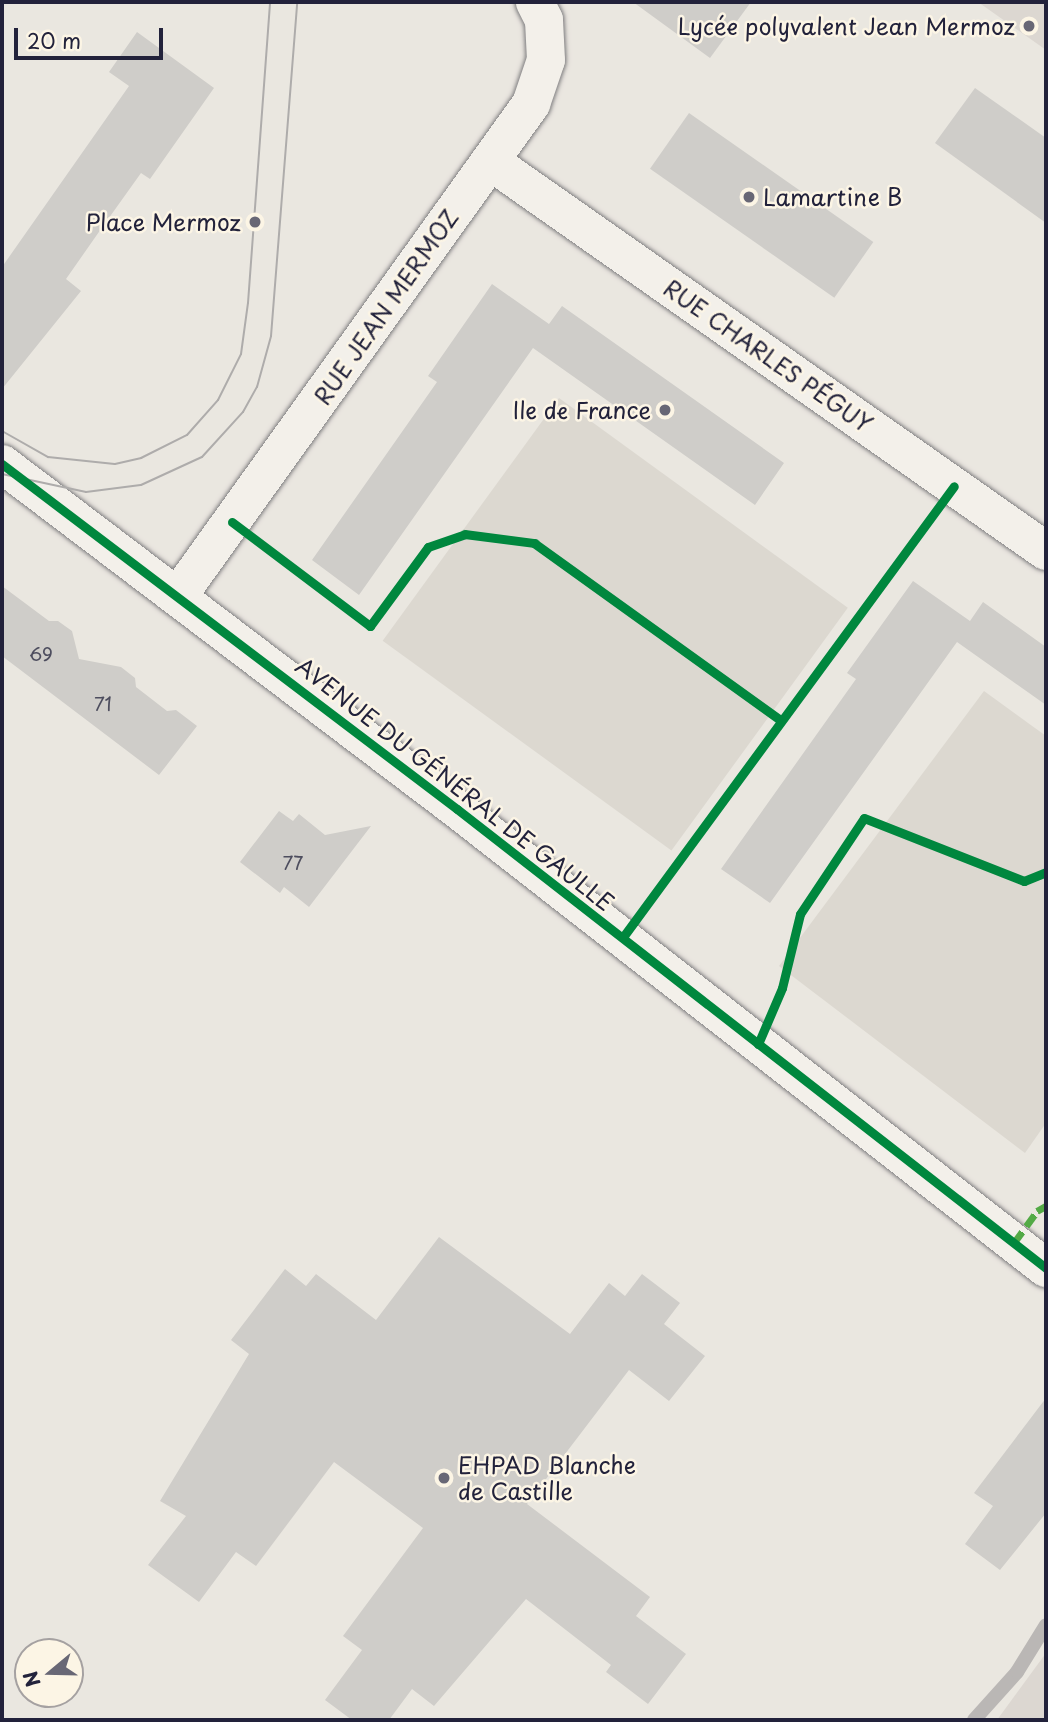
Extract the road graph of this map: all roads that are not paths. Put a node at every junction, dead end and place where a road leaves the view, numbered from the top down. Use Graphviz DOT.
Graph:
graph roads {
  1 [pos="535,2"];
  2 [pos="490,161"];
  3 [pos="2,464"];
  4 [pos="1046,551"];
  5 [pos="178,596"];
  6 [pos="1046,1268"];
  1 -- 2 [label="street, RUE JEAN MERMOZ"];
  2 -- 4 [label="street, RUE CHARLES PÉGUY"];
  2 -- 5 [label="street, RUE JEAN MERMOZ"];
  3 -- 5 [label="street, AVENUE DU GÉNÉRAL DE GAULLE"];
  5 -- 6 [label="street, AVENUE DU GÉNÉRAL DE GAULLE"];
}
